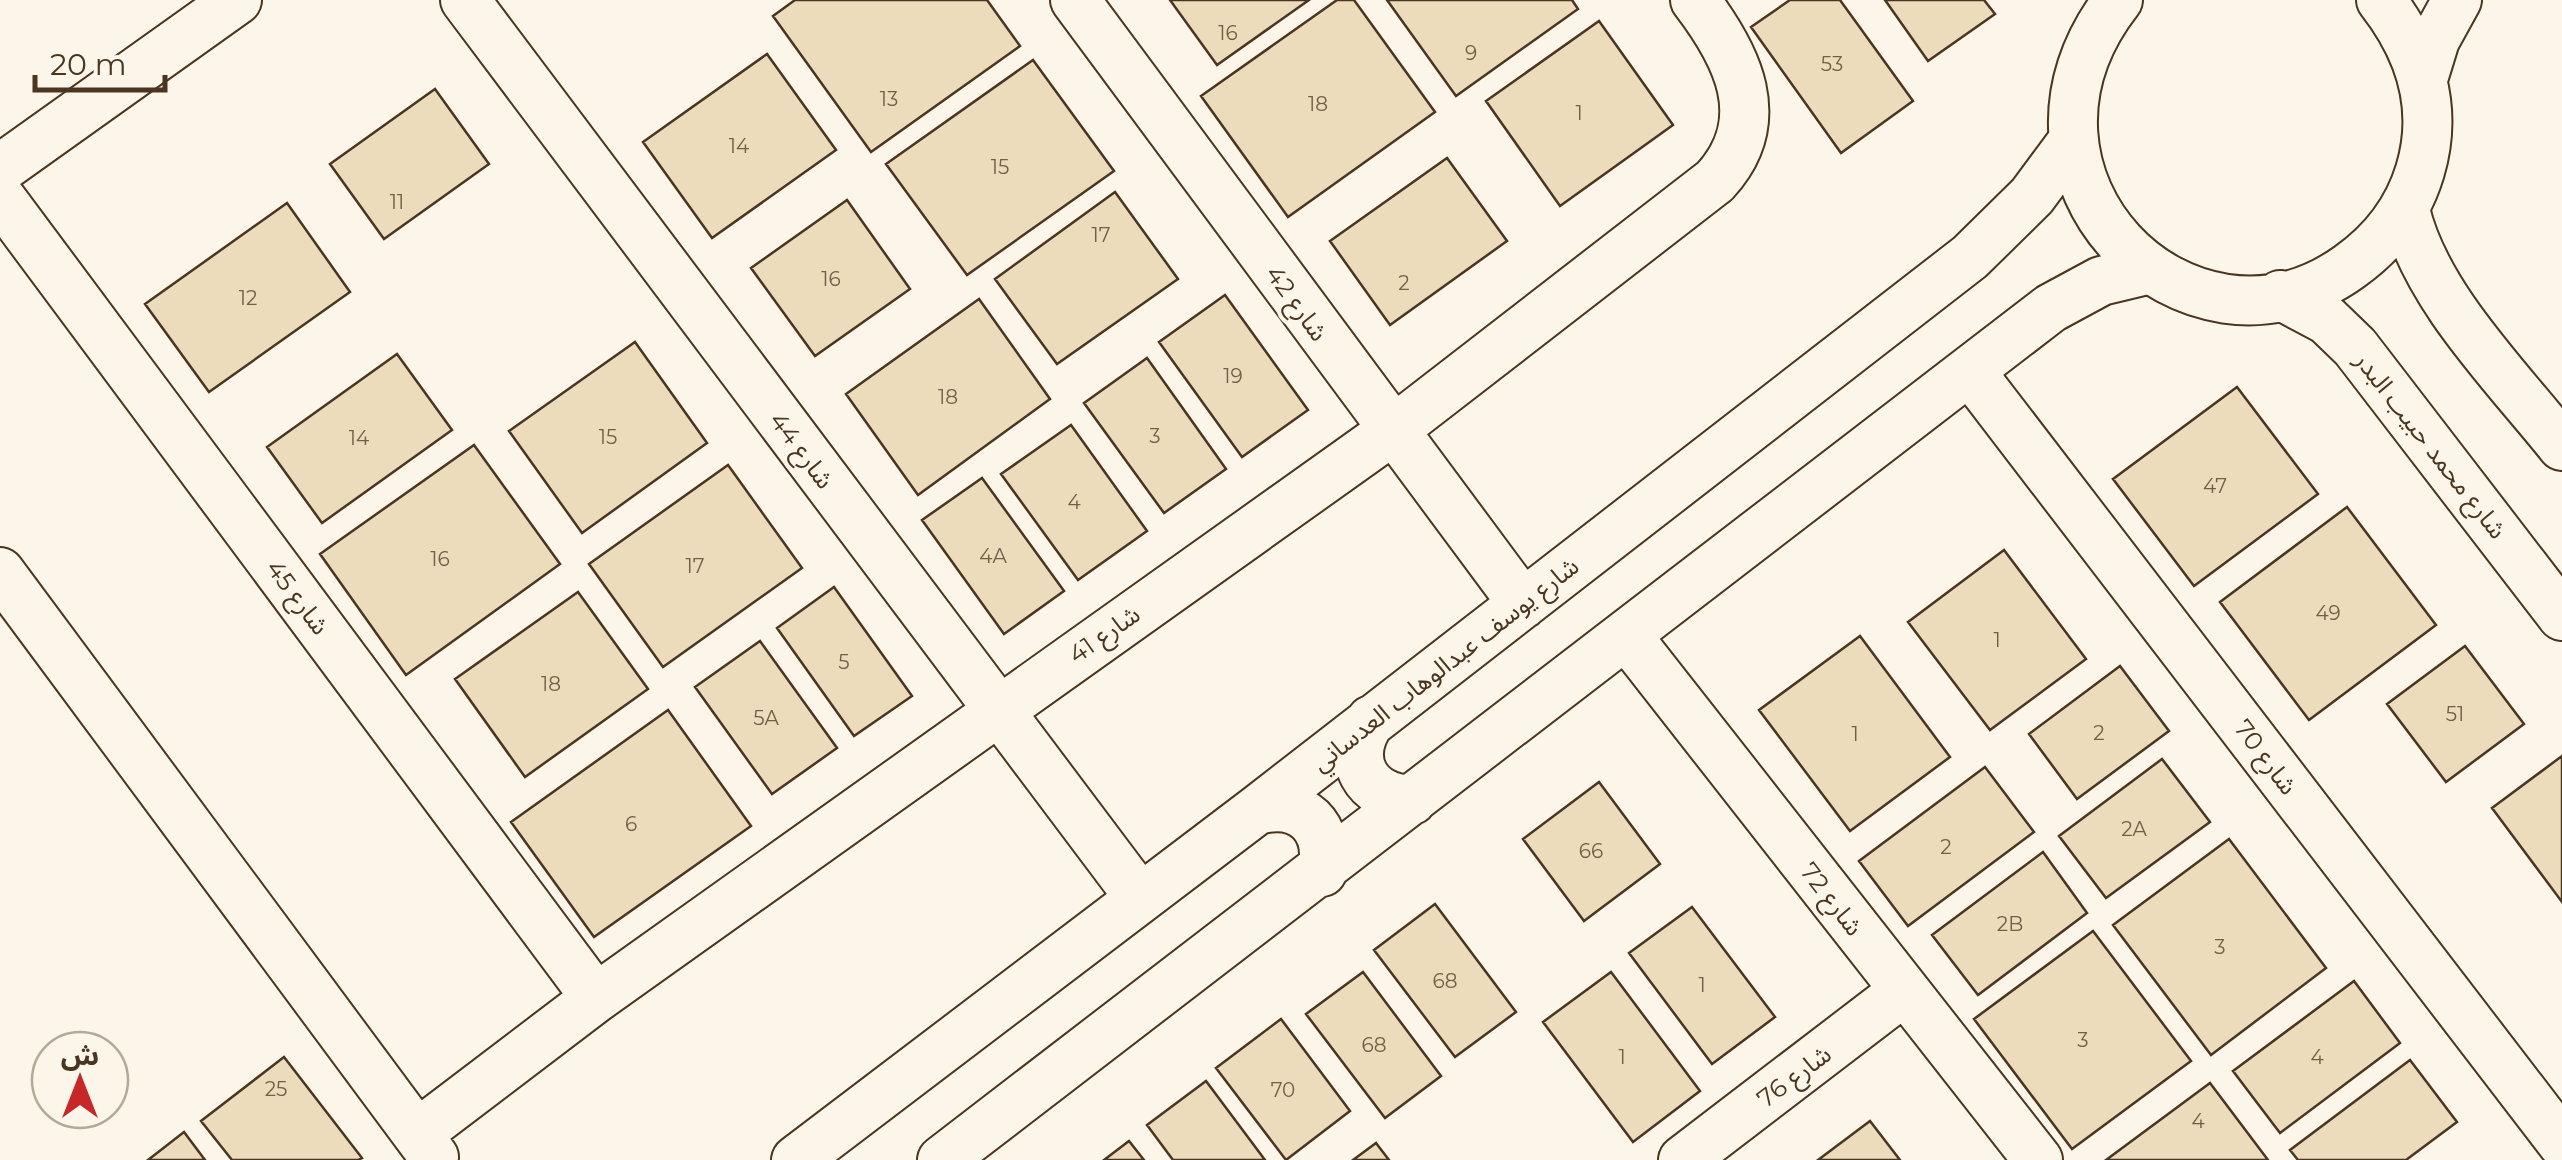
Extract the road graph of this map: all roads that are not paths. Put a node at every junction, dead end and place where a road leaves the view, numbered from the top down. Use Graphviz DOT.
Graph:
graph roads {
  1 [pos="237,0"];
  2 [pos="465,0"];
  3 [pos="1074,0"];
  4 [pos="1695,0"];
  5 [pos="2075,0"];
  6 [pos="2118,0"];
  7 [pos="2381,0"];
  8 [pos="2457,0"];
  9 [pos="2082,56"];
  10 [pos="2423,79"];
  11 [pos="2072,142"];
  12 [pos="0,169"];
  13 [pos="0,197"];
  14 [pos="2405,209"];
  15 [pos="2151,269"];
  16 [pos="2280,295"];
  17 [pos="1970,372"];
  18 [pos="1392,431"];
  19 [pos="2562,446"];
  20 [pos="0,572"];
  21 [pos="1523,604"];
  22 [pos="2562,616"];
  23 [pos="1627,636"];
  24 [pos="997,710"];
  25 [pos="1372,720"];
  26 [pos="1412,800"];
  27 [pos="1257,810"];
  28 [pos="1322,872"];
  29 [pos="1140,898"];
  30 [pos="1904,991"];
  31 [pos="596,998"];
  32 [pos="2562,1143"];
  33 [pos="426,1147"];
  34 [pos="796,1160"];
  35 [pos="942,1160"];
  36 [pos="1683,1160"];
  37 [pos="2038,1160"];
  1 -- 12 [label="street"];
  2 -- 24 [label="street, شارع 44"];
  3 -- 18 [label="street, شارع 42"];
  4 -- 18 [label="street, شارع 41"];
  5 -- 9 [label="street"];
  6 -- 9 [label="street"];
  7 -- 10 [label="street"];
  8 -- 10 [label="street"];
  9 -- 11 [label="street"];
  10 -- 14 [label="street"];
  11 -- 15 [label="street"];
  11 -- 21 [label="street, شارع يوسف عبدالوهاب العدساني"];
  13 -- 31 [label="street, شارع 45"];
  14 -- 16 [label="street"];
  14 -- 19 [label="street"];
  15 -- 16 [label="street"];
  15 -- 17 [label="street"];
  16 -- 22 [label="street, شارع محمد حبيب البدر"];
  17 -- 23 [label="street"];
  17 -- 32 [label="street, شارع 70"];
  18 -- 21 [label="street, شارع 42"];
  18 -- 24 [label="street, شارع 41"];
  20 -- 33 [label="street"];
  21 -- 25 [label="street, شارع يوسف عبدالوهاب العدساني"];
  23 -- 26 [label="street"];
  23 -- 30 [label="street, شارع 72"];
  24 -- 29 [label="street, شارع 44"];
  24 -- 31 [label="street, شارع 41"];
  25 -- 26 [label="street"];
  25 -- 27 [label="street, شارع يوسف عبدالوهاب العدساني"];
  26 -- 28 [label="street"];
  27 -- 28 [label="street"];
  27 -- 29 [label="street, شارع يوسف عبدالوهاب العدساني"];
  28 -- 35 [label="street"];
  29 -- 34 [label="street, شارع يوسف عبدالوهاب العدساني"];
  30 -- 36 [label="street, شارع 76"];
  30 -- 37 [label="street, شارع 72"];
  31 -- 33 [label="street, شارع 41"];
}
